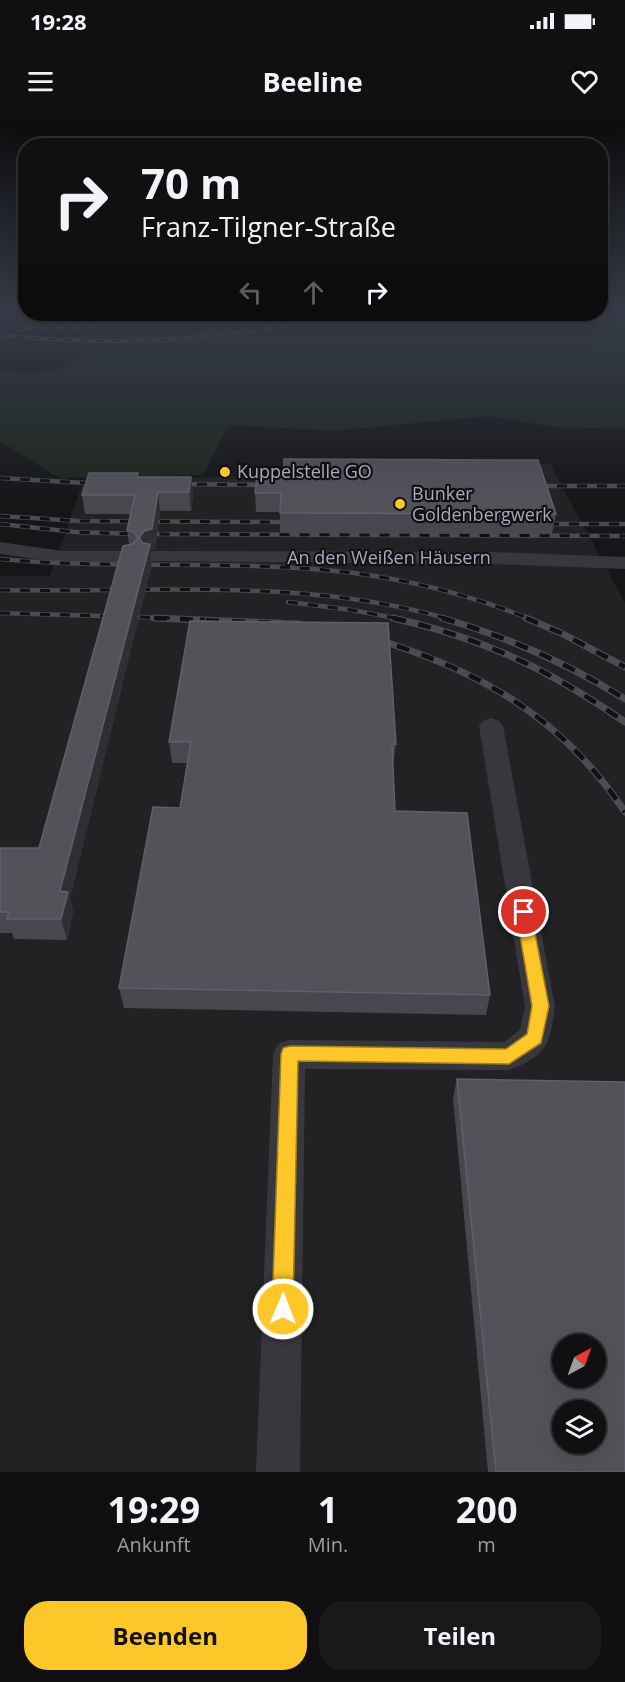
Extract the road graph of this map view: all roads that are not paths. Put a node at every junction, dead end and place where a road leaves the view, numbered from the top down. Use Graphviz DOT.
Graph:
graph roads {
  1 [pos="0,548"];
  2 [pos="128,557"];
  3 [pos="154,557"];
  4 [pos="625,564"];
  5 [pos="491,726"];
  6 [pos="278,1472"];
  1 -- 2 [label="street"];
  3 -- 4 [label="street, An den Weißen Häusern"];
  5 -- 6 [label="street"];
}
